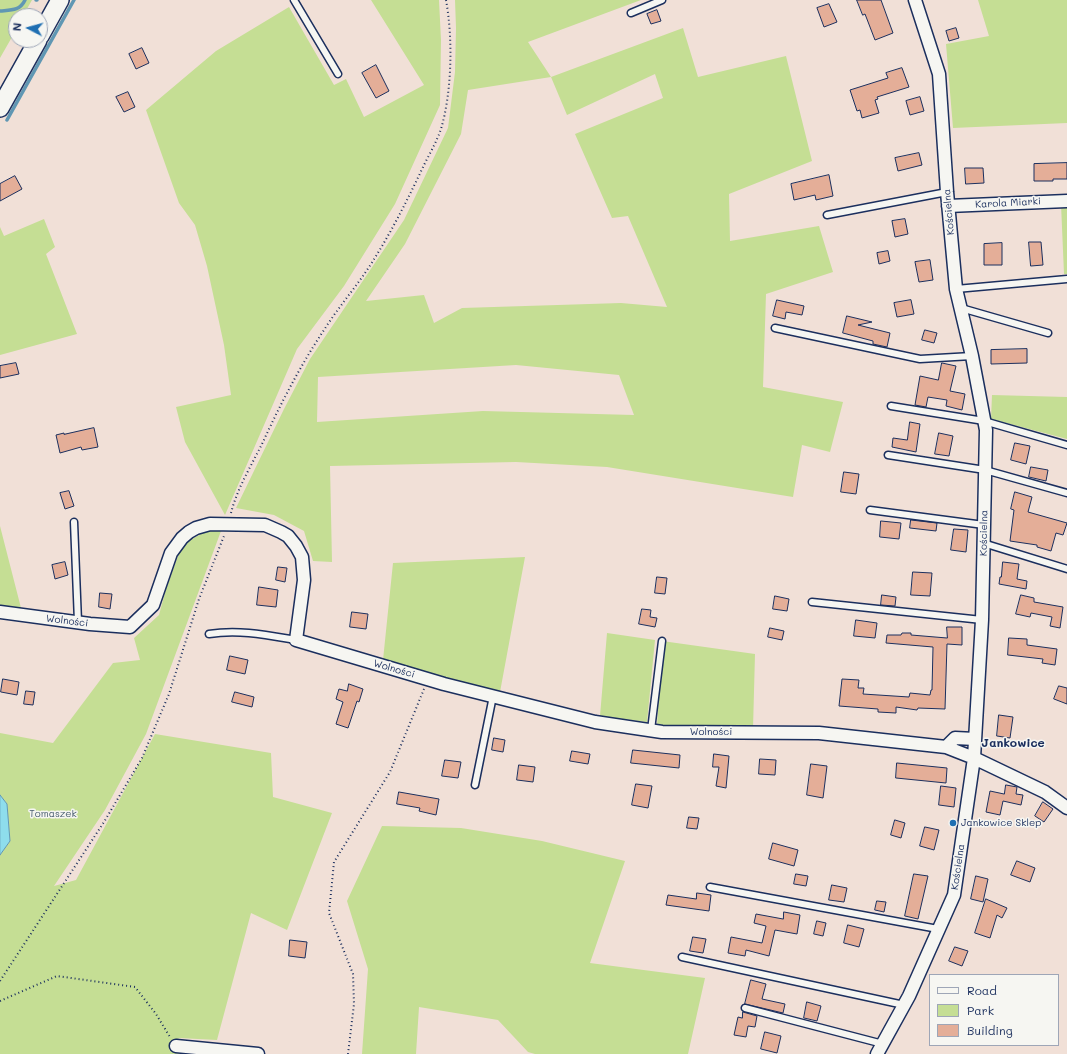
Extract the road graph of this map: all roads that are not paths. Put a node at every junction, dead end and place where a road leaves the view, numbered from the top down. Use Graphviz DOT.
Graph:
graph roads {
  1 [pos="60,0"];
  2 [pos="294,0"];
  3 [pos="662,0"];
  4 [pos="915,0"];
  5 [pos="631,13"];
  6 [pos="48,22"];
  7 [pos="34,48"];
  8 [pos="338,74"];
  9 [pos="0,108"];
  10 [pos="947,192"];
  11 [pos="1067,201"];
  12 [pos="948,206"];
  13 [pos="827,215"];
  14 [pos="1067,280"];
  15 [pos="956,289"];
  16 [pos="959,308"];
  17 [pos="775,328"];
  18 [pos="1048,333"];
  19 [pos="972,356"];
  20 [pos="892,406"];
  21 [pos="984,421"];
  22 [pos="1067,445"];
  23 [pos="888,456"];
  24 [pos="985,470"];
  25 [pos="1067,493"];
  26 [pos="870,510"];
  27 [pos="74,522"];
  28 [pos="984,525"];
  29 [pos="983,543"];
  30 [pos="1067,569"];
  31 [pos="812,602"];
  32 [pos="0,612"];
  33 [pos="982,620"];
  34 [pos="78,622"];
  35 [pos="209,634"];
  36 [pos="296,640"];
  37 [pos="662,641"];
  38 [pos="493,696"];
  39 [pos="651,730"];
  40 [pos="975,739"];
  41 [pos="946,747"];
  42 [pos="974,758"];
  43 [pos="475,786"];
  44 [pos="1067,808"];
  45 [pos="710,887"];
  46 [pos="938,929"];
  47 [pos="682,957"];
  48 [pos="904,1005"];
  49 [pos="745,1008"];
  50 [pos="176,1046"];
  51 [pos="880,1049"];
  52 [pos="258,1054"];
  1 -- 6 [label="main road"];
  2 -- 8 [label="lane"];
  3 -- 5 [label="lane"];
  4 -- 10 [label="street, Kościelna"];
  7 -- 9 [label="main road"];
  10 -- 12 [label="street, Kościelna"];
  10 -- 13 [label="lane"];
  11 -- 12 [label="street, Karola Miarki"];
  12 -- 15 [label="street, Kościelna"];
  14 -- 15 [label="lane"];
  15 -- 16 [label="street, Kościelna"];
  16 -- 18 [label="lane"];
  16 -- 19 [label="street, Kościelna"];
  17 -- 19 [label="lane"];
  19 -- 21 [label="street, Kościelna"];
  20 -- 21 [label="lane"];
  21 -- 22 [label="lane"];
  21 -- 24 [label="street, Kościelna"];
  23 -- 24 [label="lane"];
  24 -- 25 [label="lane"];
  24 -- 28 [label="street, Kościelna"];
  26 -- 28 [label="lane"];
  27 -- 34 [label="lane"];
  28 -- 29 [label="street, Kościelna"];
  29 -- 30 [label="lane"];
  29 -- 33 [label="street, Kościelna"];
  31 -- 33 [label="lane"];
  32 -- 34 [label="street, Wolności"];
  33 -- 40 [label="street, Kościelna"];
  34 -- 36 [label="street, Wolności"];
  35 -- 36 [label="lane"];
  36 -- 38 [label="street, Wolności"];
  37 -- 39 [label="lane"];
  38 -- 39 [label="street, Wolności"];
  38 -- 43 [label="lane"];
  39 -- 41 [label="street, Wolności"];
  40 -- 41 [label="street"];
  40 -- 42 [label="street, Kościelna"];
  41 -- 42 [label="street, Wolności"];
  42 -- 44 [label="street, Wolności"];
  42 -- 46 [label="street, Kościelna"];
  45 -- 46 [label="lane"];
  46 -- 48 [label="street, Kościelna"];
  47 -- 48 [label="lane"];
  48 -- 51 [label="street, Kościelna"];
  49 -- 51 [label="lane"];
  50 -- 52 [label="street"];
}
